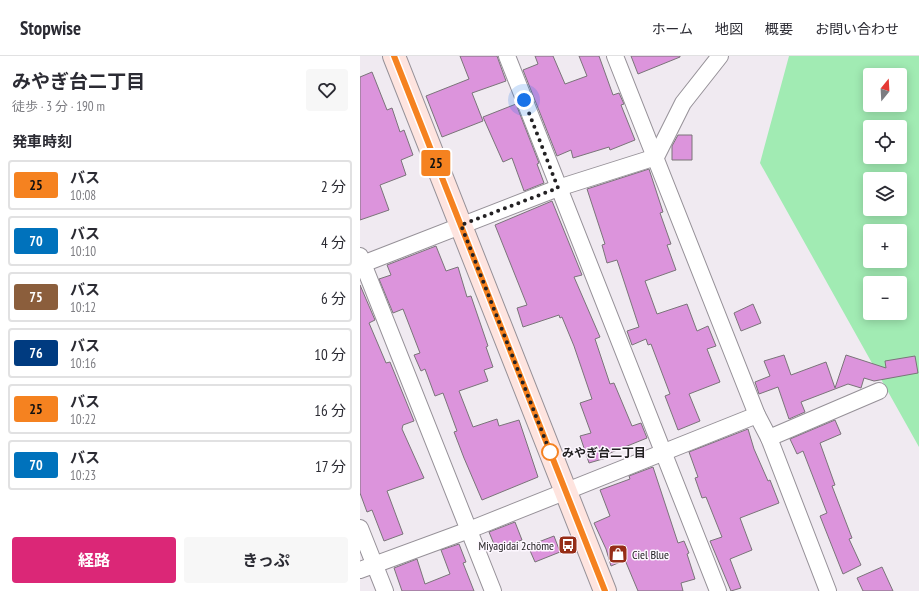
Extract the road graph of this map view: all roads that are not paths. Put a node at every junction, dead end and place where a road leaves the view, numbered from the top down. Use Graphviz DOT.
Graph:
graph roads {
  1 [pos="394,56"];
  2 [pos="507,56"];
  3 [pos="615,56"];
  4 [pos="720,56"];
  5 [pos="656,157"];
  6 [pos="558,188"];
  7 [pos="461,225"];
  8 [pos="361,261"];
  9 [pos="879,391"];
  10 [pos="757,414"];
  11 [pos="769,438"];
  12 [pos="664,452"];
  13 [pos="565,491"];
  14 [pos="360,528"];
  15 [pos="469,530"];
  16 [pos="375,564"];
  17 [pos="360,570"];
  18 [pos="385,591"];
  19 [pos="493,591"];
  20 [pos="604,591"];
  21 [pos="718,591"];
  22 [pos="828,591"];
  1 -- 7 [label="street"];
  2 -- 6 [label="street"];
  3 -- 5 [label="street"];
  4 -- 5 [label="street"];
  5 -- 6 [label="street"];
  5 -- 10 [label="street"];
  6 -- 7 [label="street"];
  6 -- 12 [label="street"];
  7 -- 8 [label="street"];
  7 -- 13 [label="street"];
  8 -- 15 [label="street"];
  9 -- 11 [label="street"];
  10 -- 11 [label="street"];
  10 -- 12 [label="street"];
  11 -- 22 [label="street"];
  12 -- 13 [label="street"];
  12 -- 21 [label="street"];
  13 -- 15 [label="street"];
  13 -- 20 [label="street"];
  14 -- 16 [label="street"];
  15 -- 16 [label="street"];
  15 -- 19 [label="street"];
  16 -- 17 [label="street"];
  16 -- 18 [label="street"];
}
